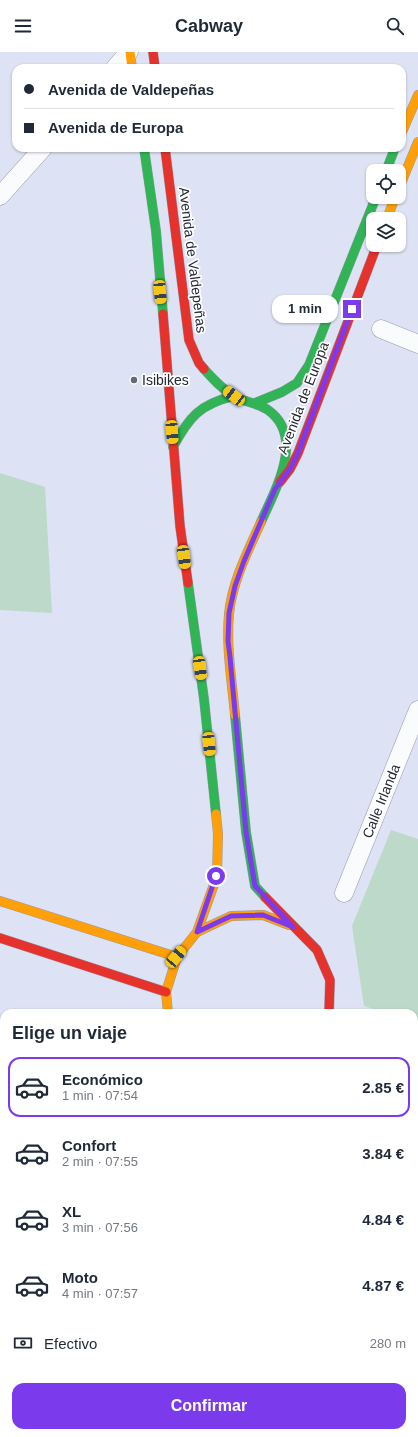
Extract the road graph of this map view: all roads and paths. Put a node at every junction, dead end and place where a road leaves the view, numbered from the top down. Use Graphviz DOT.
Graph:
graph roads {
  1 [pos="130,52"];
  2 [pos="153,52"];
  3 [pos="119,64"];
  4 [pos="132,64"];
  5 [pos="154,64"];
  6 [pos="418,95"];
  7 [pos="406,123"];
  8 [pos="418,142"];
  9 [pos="39,152"];
  10 [pos="145,152"];
  11 [pos="166,152"];
  12 [pos="393,152"];
  13 [pos="389,164"];
  14 [pos="406,171"];
  15 [pos="0,196"];
  16 [pos="373,204"];
  17 [pos="374,252"];
  18 [pos="380,329"];
  19 [pos="418,344"];
  20 [pos="234,396"];
  21 [pos="255,403"];
  22 [pos="173,447"];
  23 [pos="275,489"];
  24 [pos="418,710"];
  25 [pos="344,892"];
  26 [pos="0,901"];
  27 [pos="293,927"];
  28 [pos="197,932"];
  29 [pos="0,938"];
  30 [pos="176,957"];
  31 [pos="166,992"];
  32 [pos="168,1009"];
  33 [pos="329,1009"];
  1 -- 3 [label="street"];
  1 -- 4 [label="main road"];
  2 -- 5 [label="main road"];
  6 -- 7 [label="main road"];
  8 -- 14 [label="main road"];
  9 -- 15 [label="street"];
  10 -- 22 [label="main road"];
  11 -- 20 [label="main road, Avenida de Valdepeñas"];
  12 -- 13 [label="main road"];
  16 -- 21 [label="main road, Avenida de Europa"];
  17 -- 23 [label="main road, Avenida de Europa"];
  18 -- 19 [label="street"];
  20 -- 21 [label="main road, Avenida de Valdepeñas"];
  20 -- 22 [label="main road"];
  21 -- 23 [label="main road, Avenida de Valdepeñas"];
  22 -- 28 [label="main road"];
  23 -- 27 [label="main road, Avenida de Valdepeñas"];
  24 -- 25 [label="street, Calle Irlanda"];
  26 -- 30 [label="main road"];
  27 -- 28 [label="main road"];
  27 -- 33 [label="main road, Avenida de Valdepeñas"];
  28 -- 30 [label="main road"];
  29 -- 31 [label="main road"];
  30 -- 31 [label="main road"];
  31 -- 32 [label="main road"];
}
